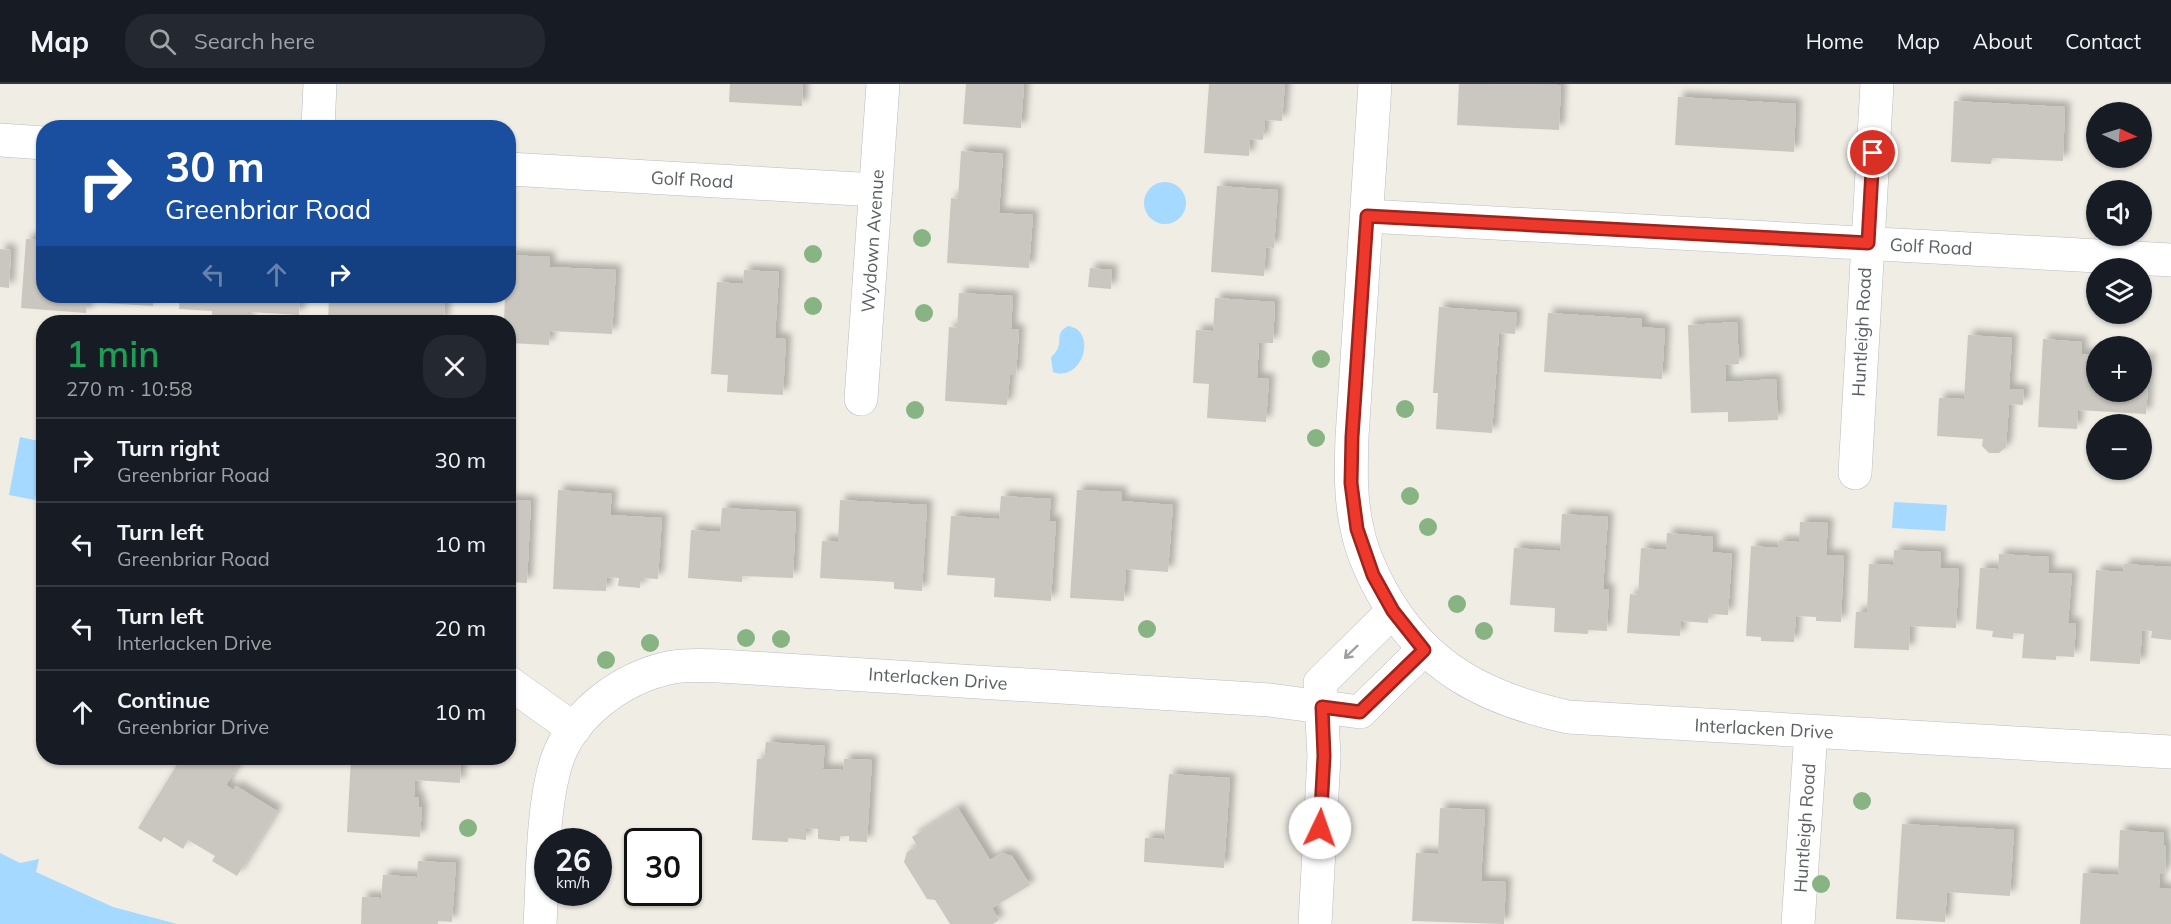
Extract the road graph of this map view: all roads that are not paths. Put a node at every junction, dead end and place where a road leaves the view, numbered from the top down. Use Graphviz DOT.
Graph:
graph roads {
  1 [pos="320,84"];
  2 [pos="883,84"];
  3 [pos="1375,84"];
  4 [pos="1877,84"];
  5 [pos="318,120"];
  6 [pos="0,140"];
  7 [pos="36,142"];
  8 [pos="516,169"];
  9 [pos="876,190"];
  10 [pos="1367,216"];
  11 [pos="1868,243"];
  12 [pos="2171,260"];
  13 [pos="861,399"];
  14 [pos="1855,473"];
  15 [pos="1393,611"];
  16 [pos="1424,650"];
  17 [pos="516,688"];
  18 [pos="1322,707"];
  19 [pos="574,729"];
  20 [pos="1811,732"];
  21 [pos="2171,752"];
  22 [pos="540,924"];
  23 [pos="1315,924"];
  24 [pos="1798,924"];
  1 -- 5 [label="street"];
  2 -- 9 [label="street, Wydown Avenue"];
  3 -- 10 [label="street, Interlacken Drive"];
  4 -- 11 [label="street, Huntleigh Road"];
  6 -- 7 [label="street"];
  8 -- 9 [label="street, Golf Road"];
  9 -- 13 [label="street, Wydown Avenue"];
  10 -- 11 [label="street, Golf Road"];
  10 -- 15 [label="street, Interlacken Drive"];
  11 -- 12 [label="street, Golf Road"];
  11 -- 14 [label="street, Huntleigh Road"];
  15 -- 16 [label="street, Interlacken Drive"];
  15 -- 18 [label="street, one-way"];
  16 -- 18 [label="street, Interlacken Drive"];
  16 -- 20 [label="street, Interlacken Drive"];
  17 -- 19 [label="street"];
  18 -- 19 [label="street, Interlacken Drive"];
  18 -- 23 [label="street"];
  19 -- 22 [label="street, Interlacken Drive"];
  20 -- 21 [label="street, Interlacken Drive"];
  20 -- 24 [label="street, Huntleigh Road"];
}
